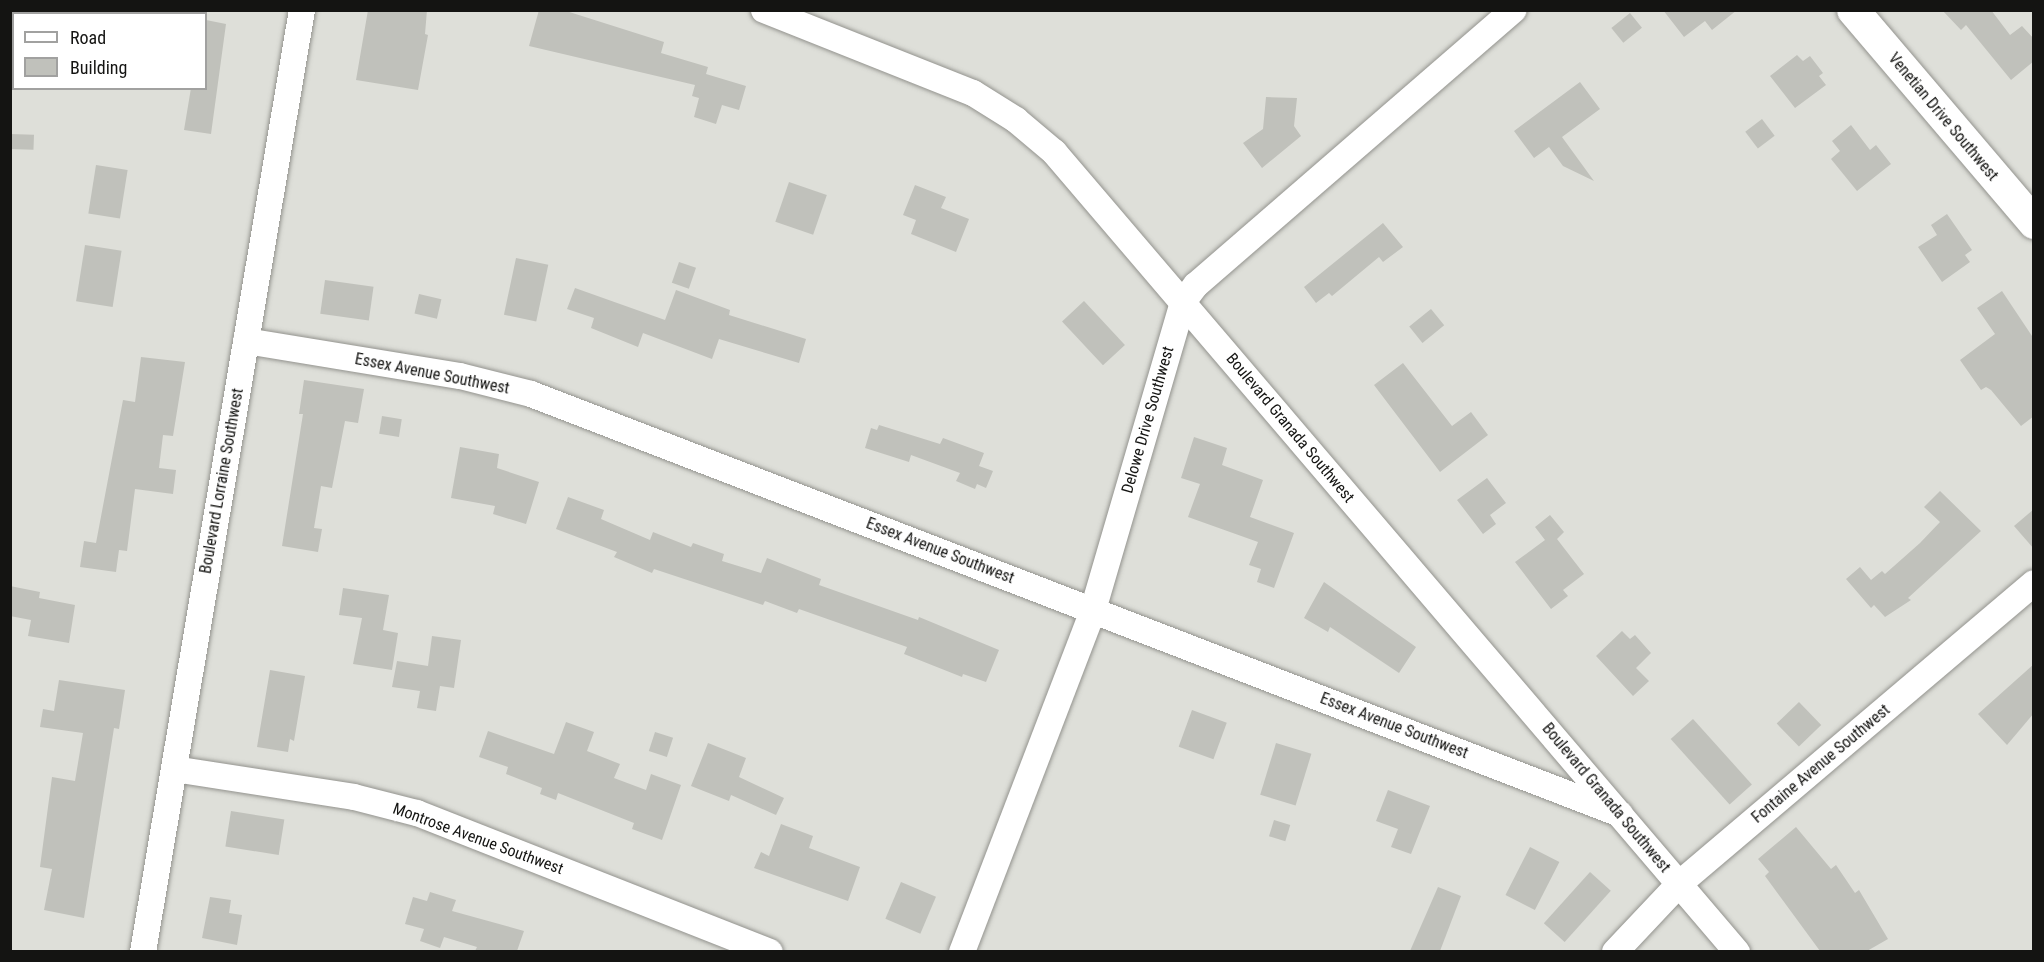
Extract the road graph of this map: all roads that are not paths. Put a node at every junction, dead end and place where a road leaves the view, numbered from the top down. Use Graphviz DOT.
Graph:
graph roads {
  1 [pos="302,10"];
  2 [pos="764,10"];
  3 [pos="1514,10"];
  4 [pos="1853,10"];
  5 [pos="2034,223"];
  6 [pos="1183,302"];
  7 [pos="246,341"];
  8 [pos="2034,583"];
  9 [pos="1093,610"];
  10 [pos="174,769"];
  11 [pos="1620,814"];
  12 [pos="1679,884"];
  13 [pos="143,951"];
  14 [pos="770,951"];
  15 [pos="962,951"];
  16 [pos="1615,951"];
  17 [pos="1737,951"];
  1 -- 7 [label="street, Boulevard Lorraine Southwest"];
  2 -- 6 [label="street, Boulevard Granada Southwest"];
  3 -- 6 [label="street, Delowe Drive Southwest"];
  4 -- 5 [label="street, Venetian Drive Southwest"];
  6 -- 9 [label="street, Delowe Drive Southwest"];
  6 -- 11 [label="street, Boulevard Granada Southwest"];
  7 -- 9 [label="street, Essex Avenue Southwest"];
  7 -- 10 [label="street, Boulevard Lorraine Southwest"];
  8 -- 12 [label="street, Fontaine Avenue Southwest"];
  9 -- 11 [label="street, Essex Avenue Southwest"];
  9 -- 15 [label="street, Delowe Drive Southwest"];
  10 -- 13 [label="street, Boulevard Lorraine Southwest"];
  10 -- 14 [label="street, Montrose Avenue Southwest"];
  11 -- 12 [label="street, Boulevard Granada Southwest"];
  12 -- 16 [label="street, Fontaine Avenue Southwest"];
  12 -- 17 [label="street, Boulevard Granada Southwest"];
}
